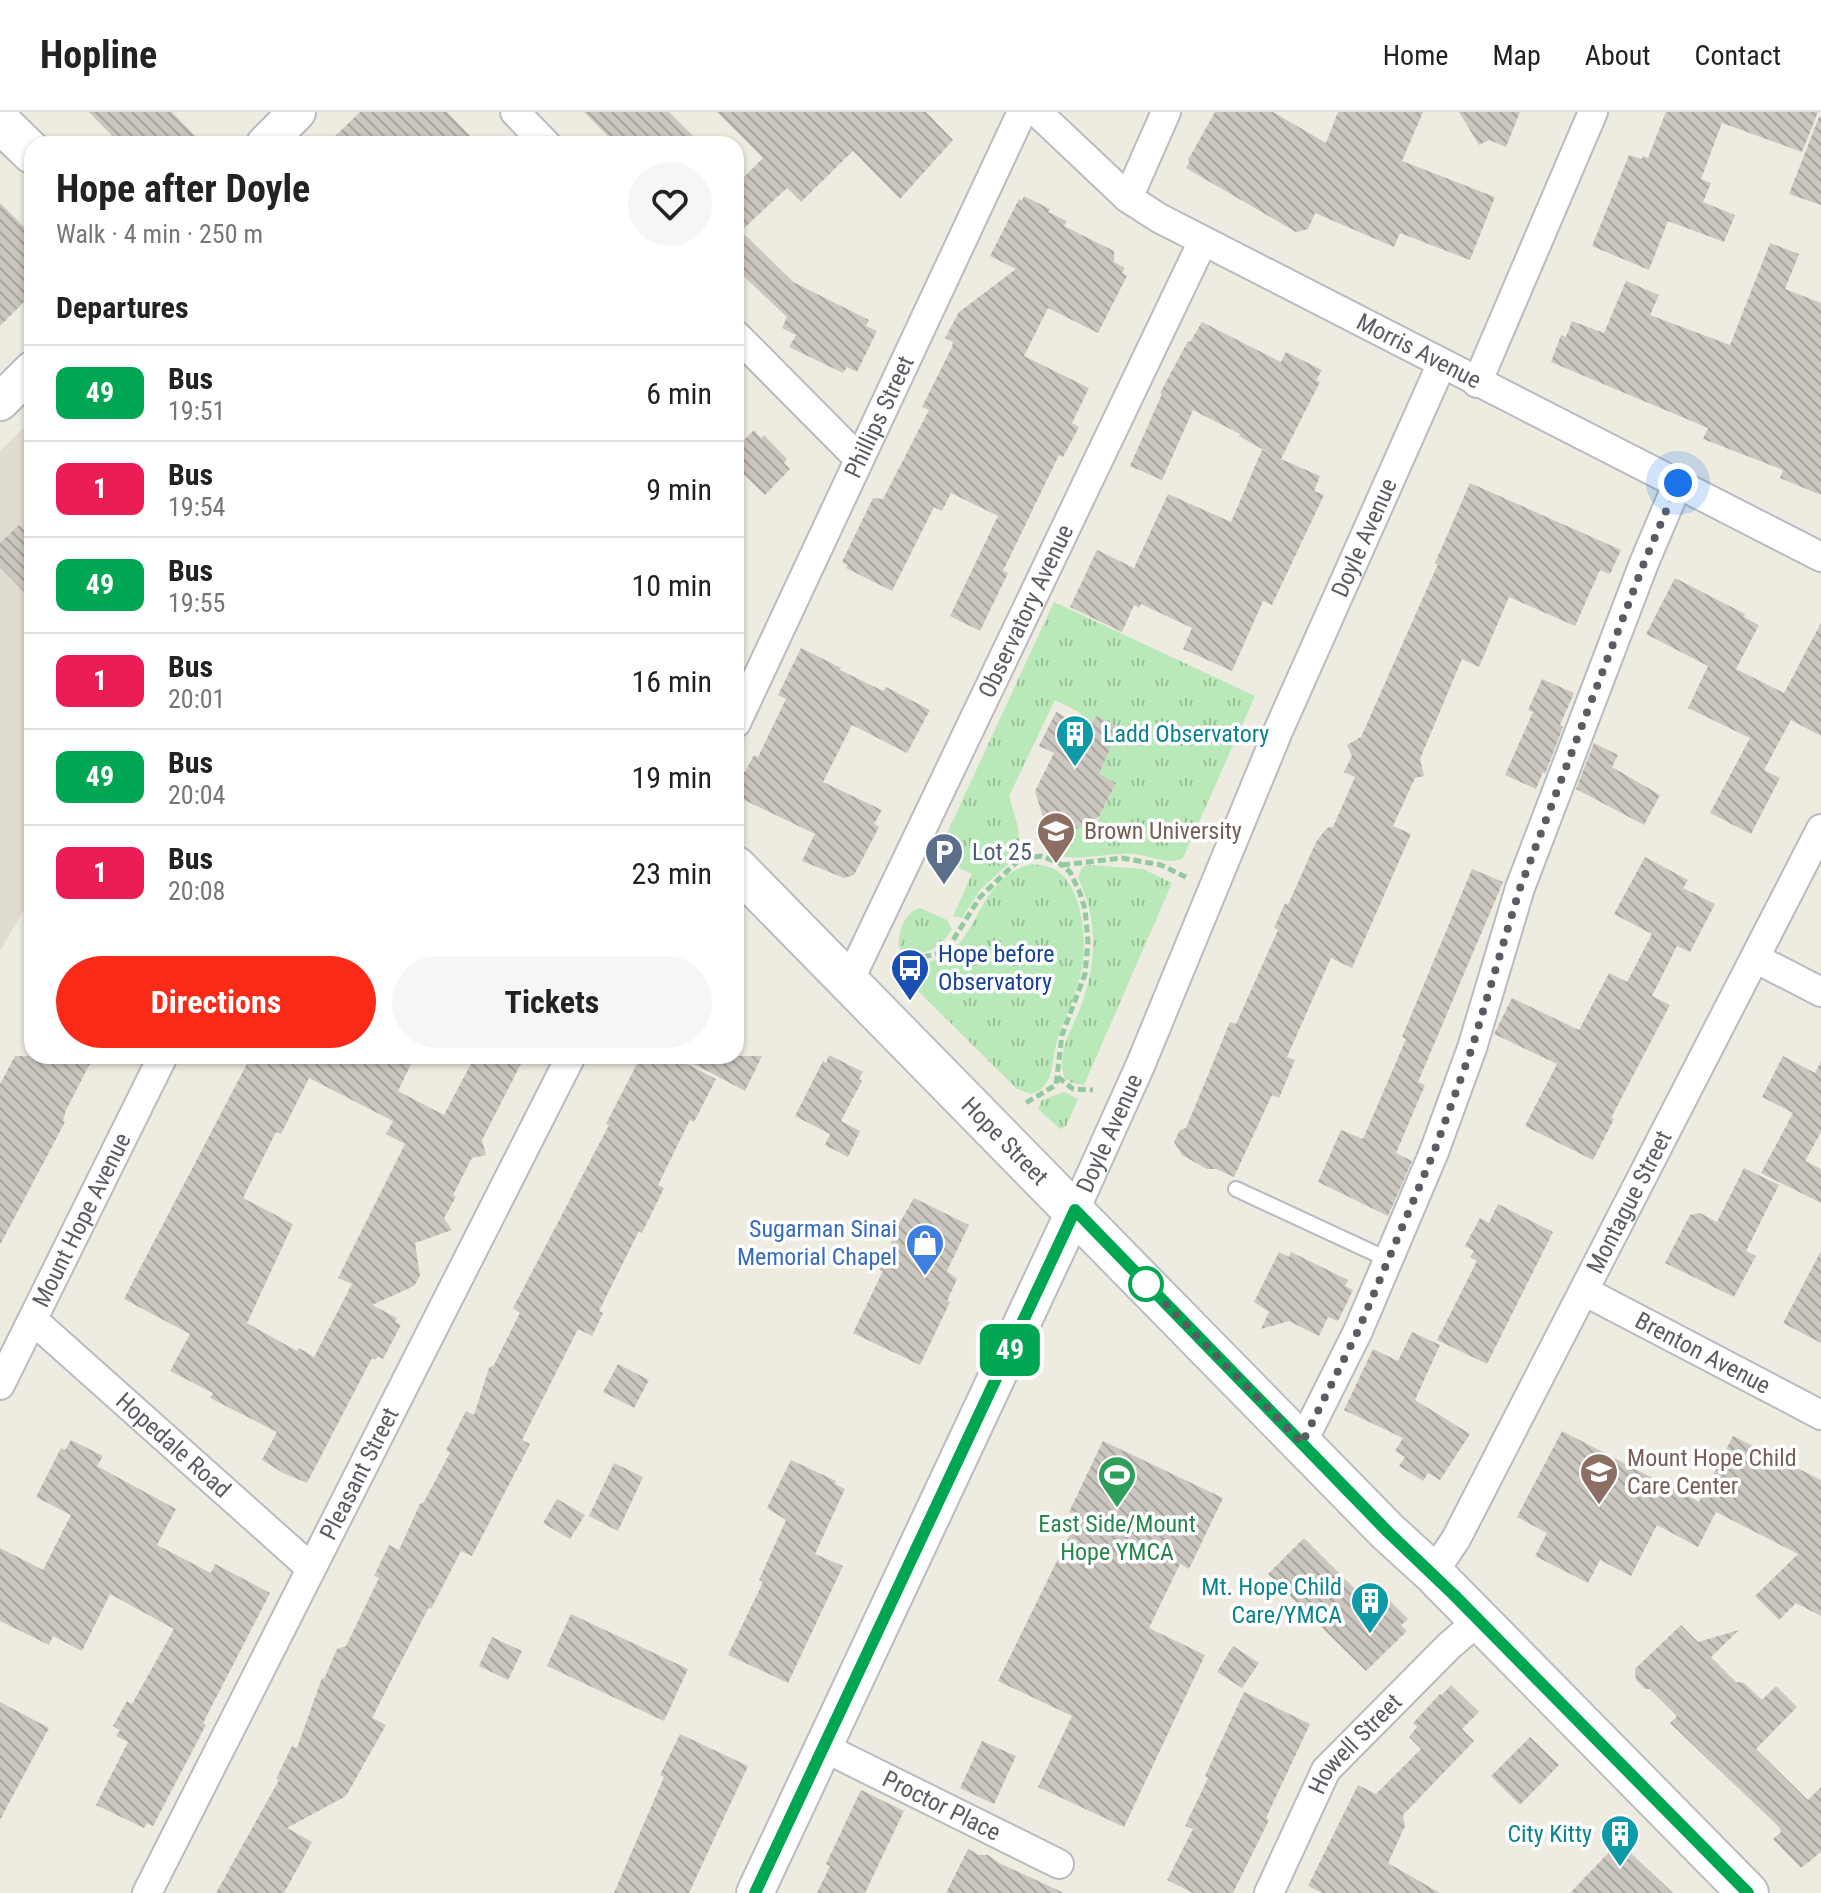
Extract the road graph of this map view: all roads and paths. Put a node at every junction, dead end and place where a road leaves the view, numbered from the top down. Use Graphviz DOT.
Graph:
graph roads {
  1 [pos="297,112"];
  2 [pos="515,112"];
  3 [pos="1022,112"];
  4 [pos="1037,112"];
  5 [pos="1166,112"];
  6 [pos="1593,112"];
  7 [pos="0,122"];
  8 [pos="273,136"];
  9 [pos="538,136"];
  10 [pos="24,145"];
  11 [pos="1128,198"];
  12 [pos="1203,241"];
  13 [pos="744,343"];
  14 [pos="1442,363"];
  15 [pos="24,378"];
  16 [pos="1477,383"];
  17 [pos="0,402"];
  18 [pos="859,459"];
  19 [pos="1678,483"];
  20 [pos="1821,557"];
  21 [pos="744,706"];
  22 [pos="1821,829"];
  23 [pos="1061,865"];
  24 [pos="744,875"];
  25 [pos="1186,877"];
  26 [pos="1755,958"];
  27 [pos="893,974"];
  28 [pos="849,981"];
  29 [pos="1821,992"];
  30 [pos="159,1064"];
  31 [pos="567,1064"];
  32 [pos="1057,1076"];
  33 [pos="1093,1090"];
  34 [pos="1024,1104"];
  35 [pos="1236,1189"];
  36 [pos="1075,1210"];
  37 [pos="1389,1260"];
  38 [pos="1584,1291"];
  39 [pos="33,1320"];
  40 [pos="0,1385"];
  41 [pos="1821,1415"];
  42 [pos="1302,1443"];
  43 [pos="310,1571"];
  44 [pos="1433,1573"];
  45 [pos="1479,1620"];
  46 [pos="825,1748"];
  47 [pos="1059,1864"];
  48 [pos="147,1893"];
  49 [pos="755,1893"];
  50 [pos="1269,1893"];
  51 [pos="1748,1893"];
  1 -- 8 [label="street"];
  2 -- 9 [label="street"];
  3 -- 18 [label="street, Phillips Street"];
  4 -- 11 [label="street, Morris Avenue"];
  5 -- 11 [label="street"];
  6 -- 16 [label="street"];
  7 -- 10 [label="main road"];
  11 -- 12 [label="street, Morris Avenue"];
  12 -- 14 [label="street, Morris Avenue"];
  12 -- 28 [label="street, Observatory Avenue"];
  13 -- 18 [label="street"];
  14 -- 16 [label="street, Morris Avenue"];
  14 -- 36 [label="street, Doyle Avenue"];
  15 -- 17 [label="street"];
  16 -- 19 [label="street, Morris Avenue"];
  18 -- 21 [label="street, Phillips Street"];
  19 -- 20 [label="street, Morris Avenue"];
  19 -- 37 [label="street"];
  22 -- 26 [label="street, Montague Street"];
  23 -- 25 [label="path"];
  23 -- 27 [label="path"];
  23 -- 32 [label="path"];
  24 -- 28 [label="main road, Hope Street"];
  26 -- 29 [label="street"];
  26 -- 38 [label="street, Montague Street"];
  28 -- 36 [label="main road, Hope Street"];
  30 -- 39 [label="street, Mount Hope Avenue"];
  31 -- 43 [label="street, Pleasant Street"];
  32 -- 33 [label="path"];
  32 -- 34 [label="path"];
  35 -- 37 [label="lane"];
  36 -- 42 [label="main road, Hope Street"];
  36 -- 46 [label="street, Doyle Avenue"];
  37 -- 42 [label="street"];
  38 -- 41 [label="street, Brenton Avenue"];
  38 -- 44 [label="street, Montague Street"];
  39 -- 40 [label="street, Mount Hope Avenue"];
  39 -- 43 [label="street, Hopedale Road"];
  42 -- 44 [label="main road, Hope Street"];
  43 -- 48 [label="street, Pleasant Street"];
  44 -- 45 [label="main road, Hope Street"];
  45 -- 50 [label="street, Howell Street"];
  45 -- 51 [label="main road, Hope Street"];
  46 -- 47 [label="street, Proctor Place"];
  46 -- 49 [label="street, Doyle Avenue"];
}
